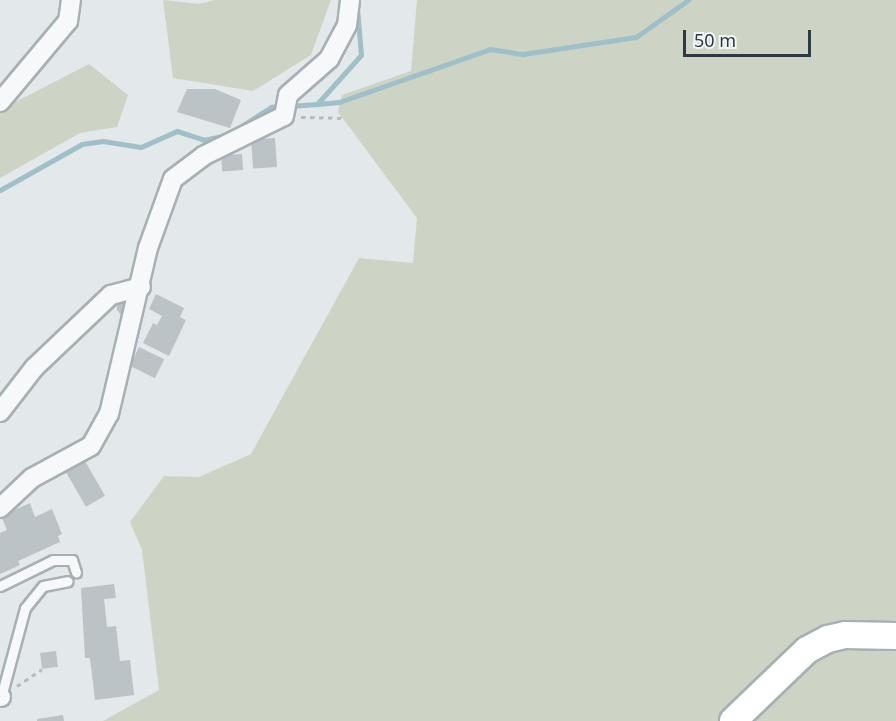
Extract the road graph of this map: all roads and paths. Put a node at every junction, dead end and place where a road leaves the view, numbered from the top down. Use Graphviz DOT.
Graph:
graph roads {
  1 [pos="71,0"];
  2 [pos="350,0"];
  3 [pos="0,102"];
  4 [pos="284,116"];
  5 [pos="346,118"];
  6 [pos="141,287"];
  7 [pos="0,412"];
  8 [pos="0,508"];
  9 [pos="76,572"];
  10 [pos="68,581"];
  11 [pos="0,586"];
  12 [pos="896,636"];
  13 [pos="42,669"];
  14 [pos="0,697"];
  15 [pos="733,721"];
  1 -- 3 [label="street"];
  2 -- 4 [label="street"];
  4 -- 5 [label="path"];
  4 -- 6 [label="street"];
  6 -- 7 [label="street"];
  6 -- 8 [label="street"];
  9 -- 11 [label="lane"];
  10 -- 14 [label="lane"];
  12 -- 15 [label="street"];
  13 -- 14 [label="path"];
}
